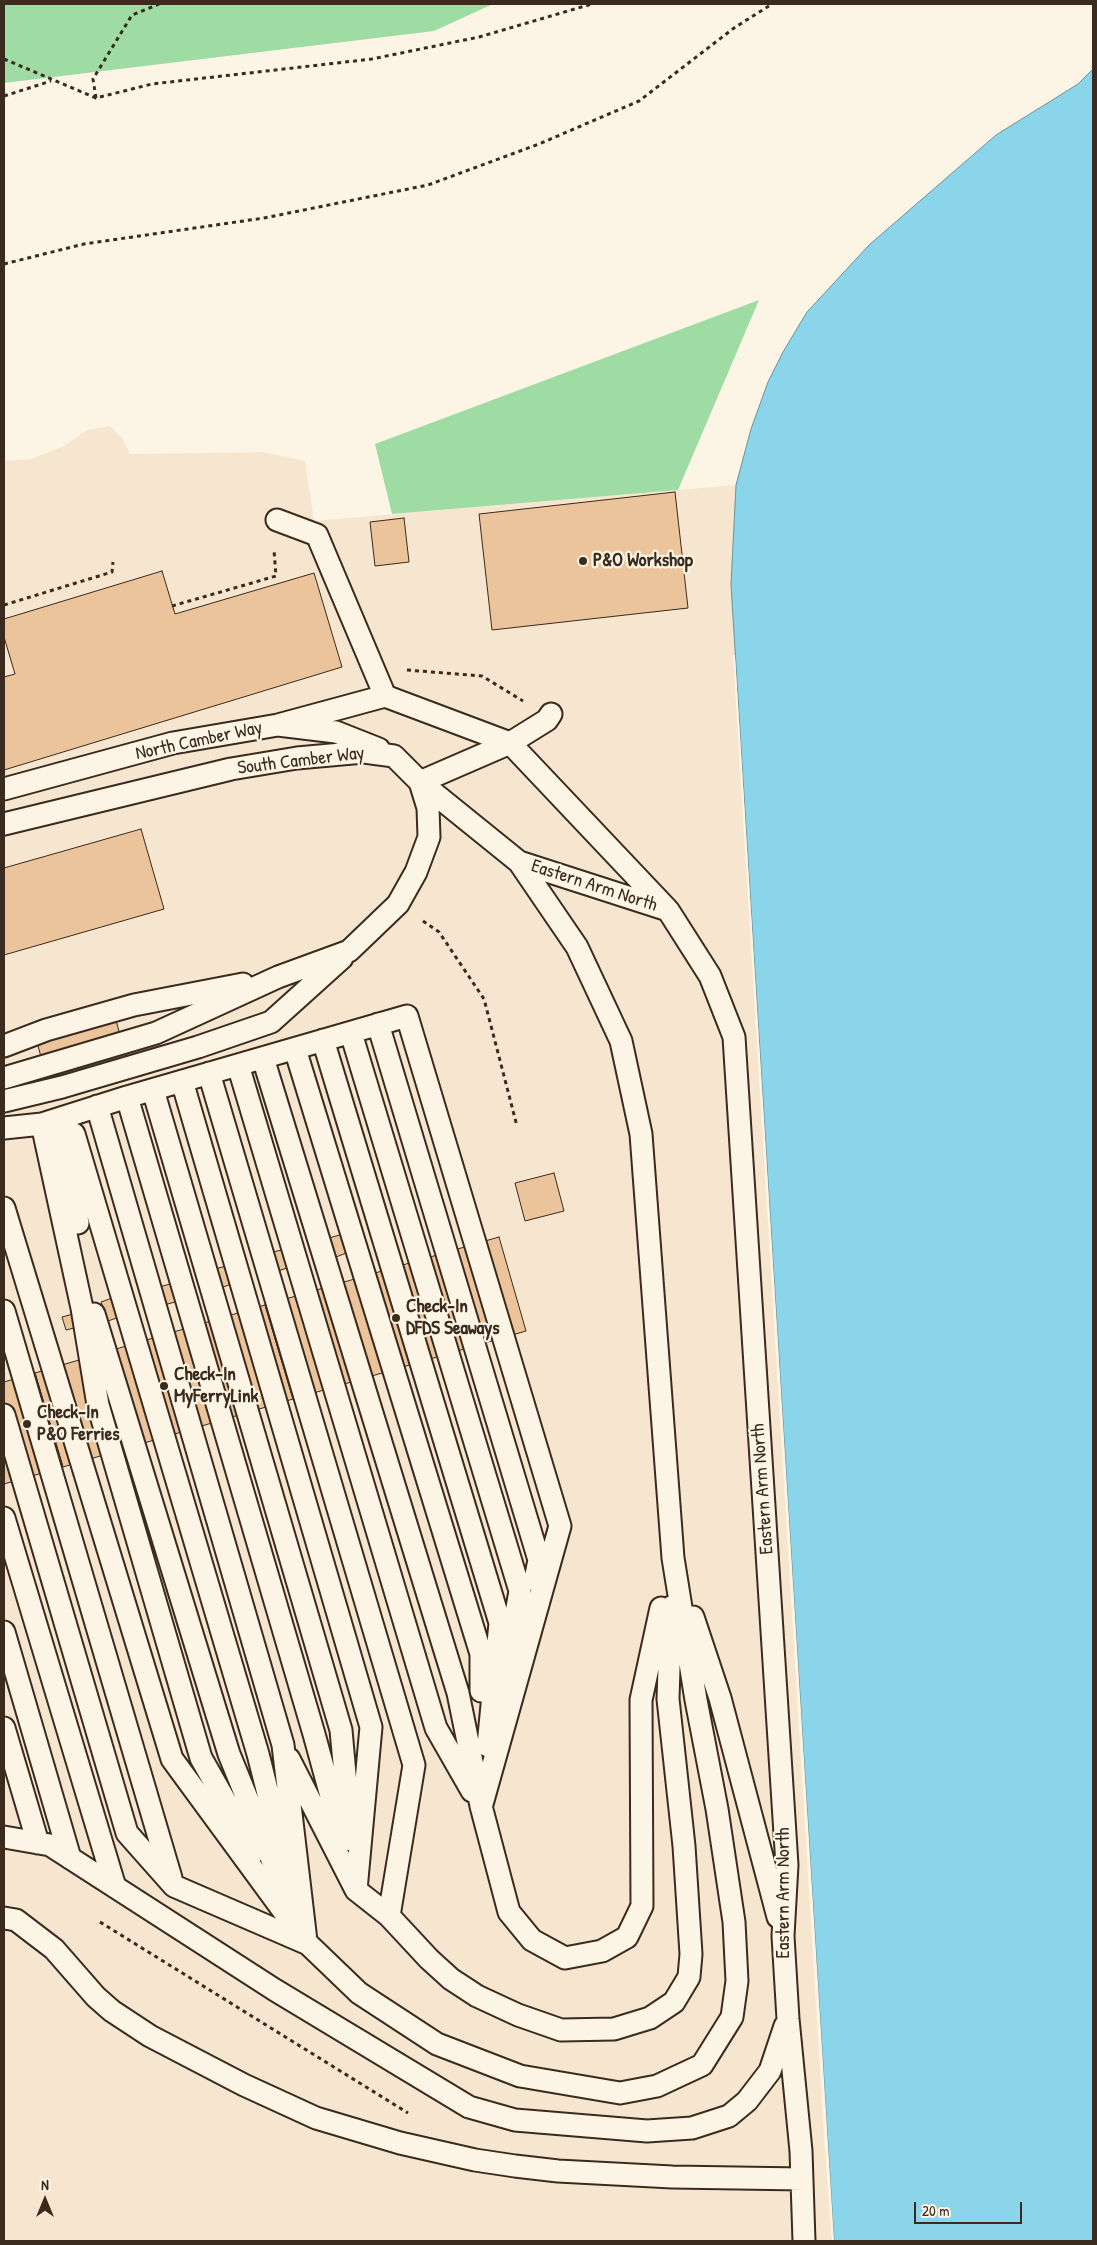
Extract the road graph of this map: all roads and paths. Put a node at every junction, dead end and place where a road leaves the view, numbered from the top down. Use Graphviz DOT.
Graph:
graph roads {
  1 [pos="159,4"];
  2 [pos="592,4"];
  3 [pos="772,4"];
  4 [pos="4,59"];
  5 [pos="52,81"];
  6 [pos="4,96"];
  7 [pos="96,98"];
  8 [pos="4,264"];
  9 [pos="277,520"];
  10 [pos="113,562"];
  11 [pos="4,605"];
  12 [pos="385,696"];
  13 [pos="551,714"];
  14 [pos="278,725"];
  15 [pos="510,743"];
  16 [pos="394,756"];
  17 [pos="184,781"];
  18 [pos="420,782"];
  19 [pos="4,789"];
  20 [pos="4,824"];
  21 [pos="519,862"];
  22 [pos="398,904"];
  23 [pos="668,910"];
  24 [pos="349,951"];
  25 [pos="278,977"];
  26 [pos="378,1024"];
  27 [pos="351,1032"];
  28 [pos="323,1040"];
  29 [pos="4,1046"];
  30 [pos="295,1049"];
  31 [pos="263,1058"];
  32 [pos="238,1065"];
  33 [pos="209,1073"];
  34 [pos="4,1078"];
  35 [pos="182,1081"];
  36 [pos="153,1090"];
  37 [pos="127,1097"];
  38 [pos="4,1101"];
  39 [pos="97,1106"];
  40 [pos="57,1118"];
  41 [pos="516,1126"];
  42 [pos="4,1128"];
  43 [pos="4,1208"];
  44 [pos="4,1311"];
  45 [pos="4,1415"];
  46 [pos="4,1518"];
  47 [pos="673,1558"];
  48 [pos="4,1632"];
  49 [pos="4,1728"];
  50 [pos="283,1745"];
  51 [pos="481,1806"];
  52 [pos="4,1835"];
  53 [pos="38,1843"];
  54 [pos="70,1858"];
  55 [pos="174,1886"];
  56 [pos="115,1887"];
  57 [pos="356,1890"];
  58 [pos="389,1916"];
  59 [pos="4,1918"];
  60 [pos="100,1922"];
  61 [pos="783,1936"];
  62 [pos="307,1943"];
  63 [pos="788,2019"];
  64 [pos="413,2115"];
  65 [pos="802,2179"];
  66 [pos="804,2241"];
  1 -- 7 [label="path"];
  2 -- 7 [label="path"];
  3 -- 8 [label="path"];
  4 -- 5 [label="path"];
  5 -- 6 [label="path"];
  5 -- 7 [label="path"];
  9 -- 12 [label="lane"];
  10 -- 11 [label="path"];
  12 -- 14 [label="lane"];
  12 -- 15 [label="lane"];
  13 -- 15 [label="lane"];
  14 -- 16 [label="lane, North Camber Way"];
  14 -- 19 [label="lane, North Camber Way"];
  15 -- 18 [label="lane"];
  15 -- 23 [label="lane"];
  16 -- 17 [label="lane, South Camber Way"];
  16 -- 18 [label="lane"];
  17 -- 20 [label="lane, North Camber Way"];
  18 -- 21 [label="lane"];
  18 -- 22 [label="lane"];
  21 -- 23 [label="lane, Eastern Arm North"];
  21 -- 47 [label="lane"];
  22 -- 24 [label="lane"];
  22 -- 41 [label="path"];
  23 -- 61 [label="lane, Eastern Arm North"];
  24 -- 25 [label="lane"];
  24 -- 38 [label="lane"];
  25 -- 29 [label="lane"];
  25 -- 34 [label="lane"];
  26 -- 27 [label="lane"];
  26 -- 51 [label="lane"];
  26 -- 51 [label="lane"];
  27 -- 28 [label="lane"];
  27 -- 51 [label="lane"];
  28 -- 30 [label="lane"];
  28 -- 51 [label="lane"];
  30 -- 31 [label="lane"];
  30 -- 51 [label="lane"];
  31 -- 32 [label="lane"];
  31 -- 51 [label="lane"];
  32 -- 33 [label="lane"];
  32 -- 51 [label="lane"];
  33 -- 35 [label="lane"];
  33 -- 58 [label="lane"];
  35 -- 36 [label="lane"];
  35 -- 57 [label="lane"];
  36 -- 37 [label="lane"];
  36 -- 57 [label="lane"];
  37 -- 39 [label="lane"];
  37 -- 57 [label="lane"];
  39 -- 40 [label="lane"];
  39 -- 50 [label="lane"];
  40 -- 42 [label="lane"];
  40 -- 62 [label="lane"];
  40 -- 62 [label="lane"];
  43 -- 62 [label="lane"];
  44 -- 55 [label="lane"];
  45 -- 55 [label="lane"];
  46 -- 56 [label="lane"];
  47 -- 51 [label="lane"];
  47 -- 58 [label="lane"];
  47 -- 61 [label="lane"];
  47 -- 62 [label="lane"];
  48 -- 54 [label="lane"];
  49 -- 53 [label="lane"];
  50 -- 57 [label="lane"];
  50 -- 62 [label="lane"];
  52 -- 53 [label="lane"];
  53 -- 54 [label="lane"];
  54 -- 56 [label="lane"];
  55 -- 62 [label="lane"];
  56 -- 63 [label="lane"];
  57 -- 58 [label="lane"];
  59 -- 65 [label="lane"];
  60 -- 64 [label="path"];
  61 -- 63 [label="lane, Eastern Arm North"];
  63 -- 65 [label="lane, Eastern Arm North"];
  65 -- 66 [label="lane, Eastern Arm North"];
}
